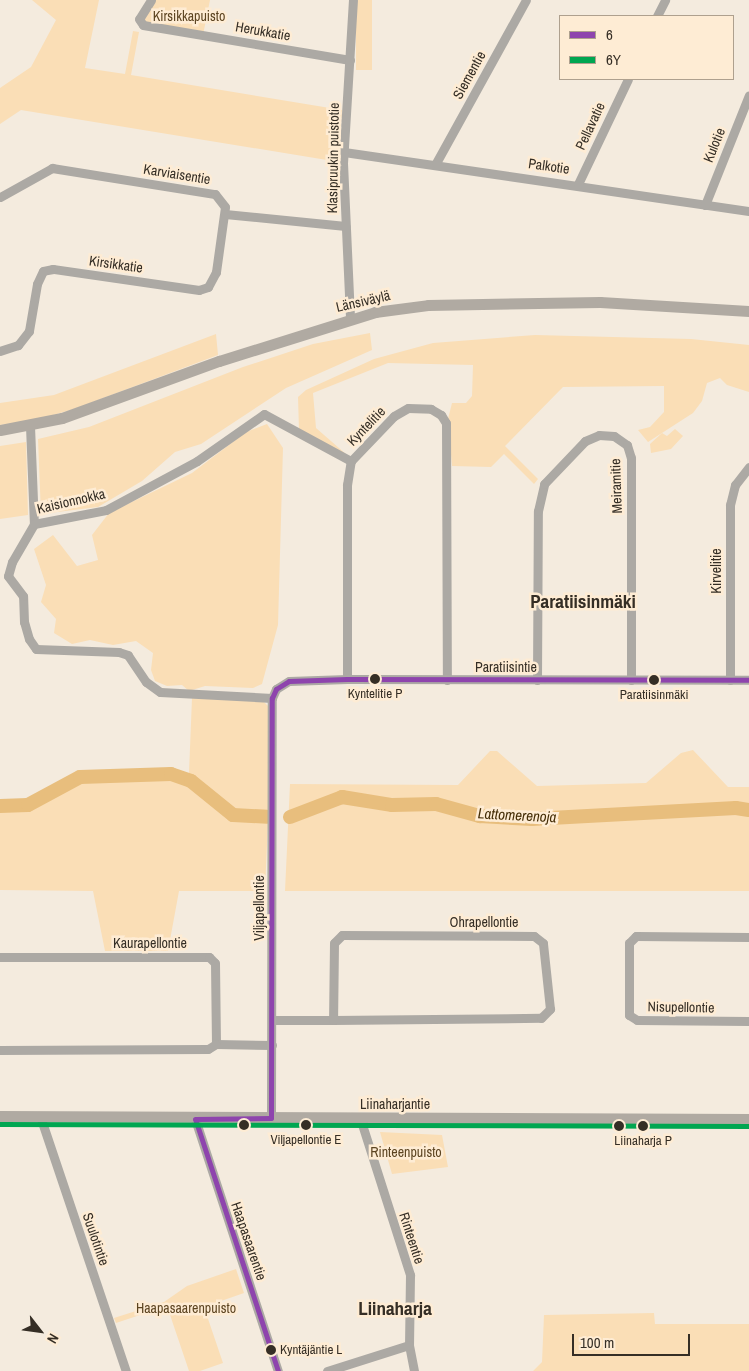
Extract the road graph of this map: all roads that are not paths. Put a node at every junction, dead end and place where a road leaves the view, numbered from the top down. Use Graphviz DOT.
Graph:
graph roads {
  1 [pos="151,0"];
  2 [pos="353,0"];
  3 [pos="526,0"];
  4 [pos="665,0"];
  5 [pos="658,15"];
  6 [pos="350,60"];
  7 [pos="628,80"];
  8 [pos="749,95"];
  9 [pos="344,152"];
  10 [pos="436,163"];
  11 [pos="578,184"];
  12 [pos="0,197"];
  13 [pos="705,205"];
  14 [pos="749,211"];
  15 [pos="225,214"];
  16 [pos="345,226"];
  17 [pos="749,311"];
  18 [pos="350,317"];
  19 [pos="0,351"];
  20 [pos="30,426"];
  21 [pos="0,430"];
  22 [pos="351,462"];
  23 [pos="749,467"];
  24 [pos="34,524"];
  25 [pos="347,679"];
  26 [pos="447,680"];
  27 [pos="537,680"];
  28 [pos="631,680"];
  29 [pos="730,680"];
  30 [pos="749,680"];
  31 [pos="272,698"];
  32 [pos="749,937"];
  33 [pos="0,957"];
  34 [pos="274,1020"];
  35 [pos="333,1020"];
  36 [pos="749,1021"];
  37 [pos="216,1044"];
  38 [pos="272,1045"];
  39 [pos="0,1050"];
  40 [pos="0,1116"];
  41 [pos="40,1116"];
  42 [pos="271,1118"];
  43 [pos="360,1118"];
  44 [pos="195,1119"];
  45 [pos="749,1119"];
  46 [pos="409,1346"];
  47 [pos="126,1371"];
  48 [pos="278,1371"];
  49 [pos="327,1371"];
  50 [pos="414,1371"];
  1 -- 6 [label="street, Herukkatie"];
  2 -- 6 [label="street, Klasipruukin puistotie"];
  3 -- 10 [label="street, Siementie"];
  4 -- 5 [label="street"];
  6 -- 9 [label="street, Klasipruukin puistotie"];
  7 -- 11 [label="street, Pellavatie"];
  8 -- 13 [label="street, Kulotie"];
  9 -- 10 [label="street, Palkotie"];
  9 -- 16 [label="street, Klasipruukin puistotie"];
  10 -- 11 [label="street, Palkotie"];
  11 -- 13 [label="street, Palkotie"];
  12 -- 15 [label="street, Karviaisentie"];
  13 -- 14 [label="street, Palkotie"];
  15 -- 16 [label="street"];
  15 -- 19 [label="street, Kirsikkatie"];
  16 -- 18 [label="street, Klasipruukin puistotie"];
  17 -- 18 [label="main road, Länsiväylä"];
  18 -- 20 [label="main road, Länsiväylä"];
  20 -- 21 [label="main road, Länsiväylä"];
  20 -- 24 [label="street"];
  22 -- 24 [label="street, Kaisionnokka"];
  22 -- 25 [label="street, Kyntelitie"];
  22 -- 26 [label="street, Kyntelitie"];
  23 -- 29 [label="street, Kirvelitie"];
  24 -- 31 [label="street, Kaisionnokka"];
  25 -- 26 [label="street, Paratiisintie"];
  25 -- 31 [label="street, Paratiisintie"];
  26 -- 27 [label="street, Paratiisintie"];
  27 -- 28 [label="street, Paratiisintie"];
  27 -- 28 [label="street, Meiramitie"];
  28 -- 29 [label="street, Paratiisintie"];
  29 -- 30 [label="street, Paratiisintie"];
  31 -- 34 [label="street, Viljapellontie"];
  32 -- 36 [label="street, Nisupellontie"];
  33 -- 37 [label="street, Kaurapellontie"];
  34 -- 35 [label="street, Ohrapellontie"];
  34 -- 38 [label="street, Viljapellontie"];
  35 -- 35 [label="street, Ohrapellontie"];
  37 -- 38 [label="street"];
  37 -- 39 [label="street"];
  38 -- 42 [label="street, Viljapellontie"];
  40 -- 41 [label="main road, Liinaharjantie"];
  41 -- 44 [label="main road, Liinaharjantie"];
  41 -- 47 [label="street, Suulotintie"];
  42 -- 43 [label="main road, Liinaharjantie"];
  42 -- 44 [label="main road, Liinaharjantie"];
  43 -- 45 [label="main road, Liinaharjantie"];
  43 -- 46 [label="street, Rinteentie"];
  44 -- 48 [label="street, Haapasaarentie"];
  46 -- 49 [label="street"];
  46 -- 50 [label="street, Rinteentie"];
}
